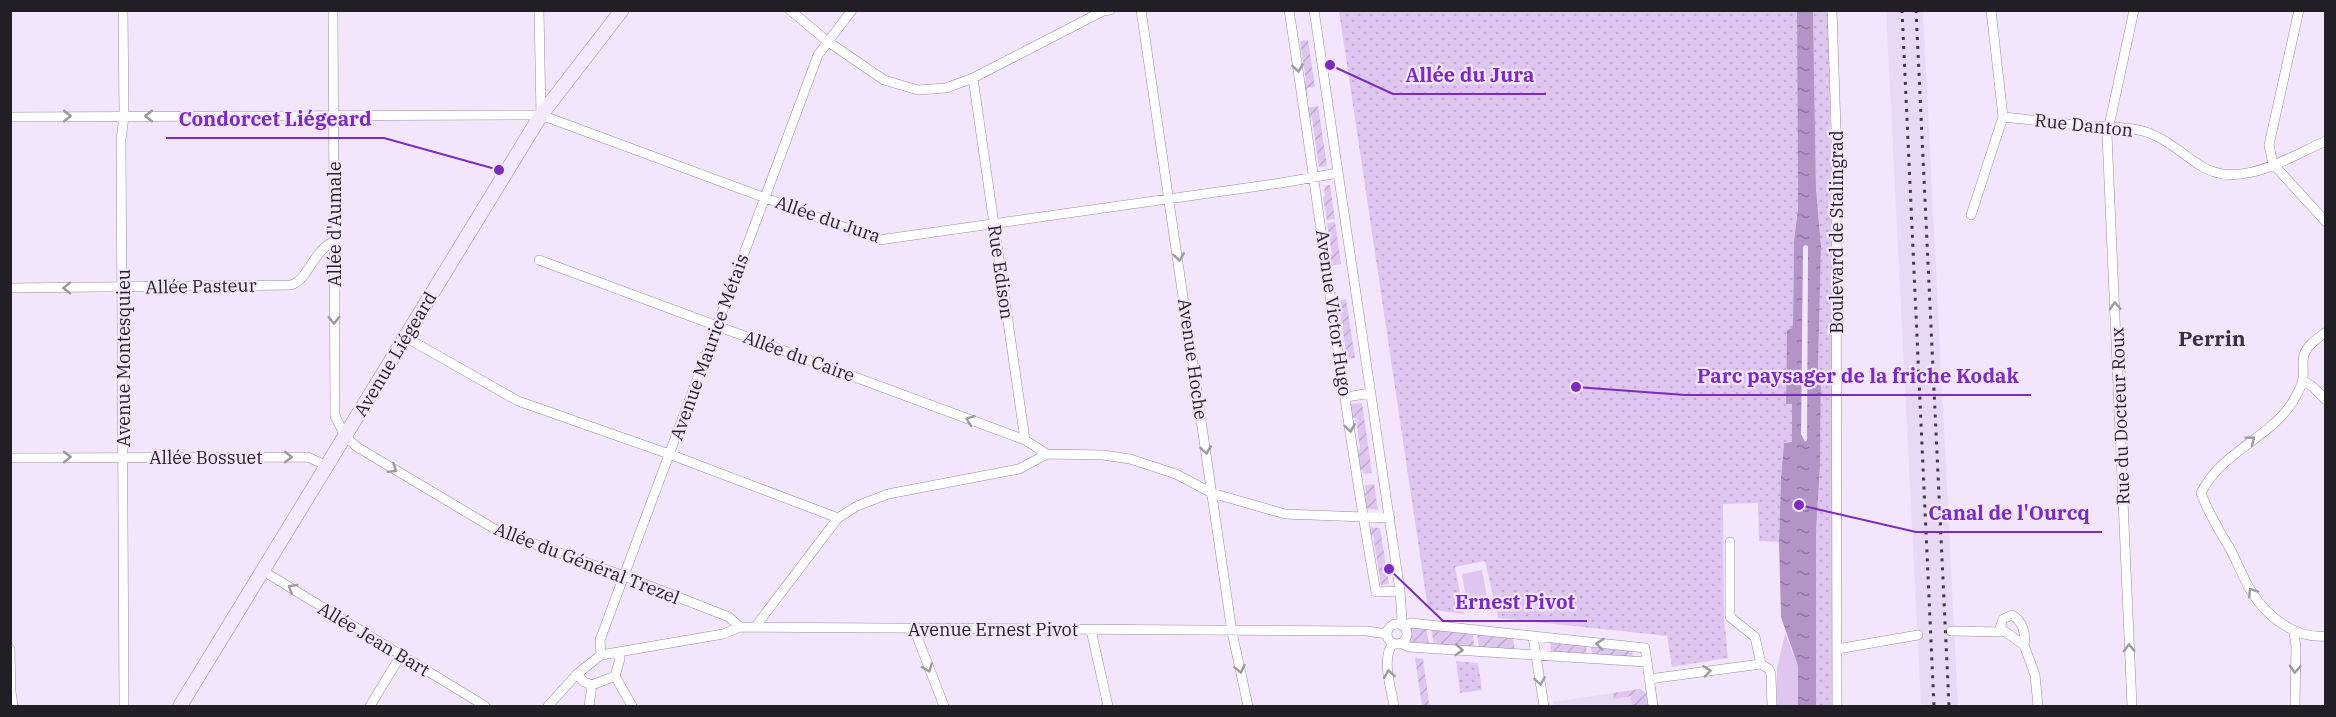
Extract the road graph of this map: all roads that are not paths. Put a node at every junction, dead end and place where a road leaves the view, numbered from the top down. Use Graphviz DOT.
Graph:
graph roads {
  1 [pos="123,10"];
  2 [pos="333,10"];
  3 [pos="539,10"];
  4 [pos="622,10"];
  5 [pos="790,10"];
  6 [pos="852,10"];
  7 [pos="1110,10"];
  8 [pos="1141,10"];
  9 [pos="1289,10"];
  10 [pos="1314,10"];
  11 [pos="1832,10"];
  12 [pos="1991,10"];
  13 [pos="2134,10"];
  14 [pos="2299,10"];
  15 [pos="827,41"];
  16 [pos="973,78"];
  17 [pos="334,115"];
  18 [pos="542,115"];
  19 [pos="124,116"];
  20 [pos="10,117"];
  21 [pos="2003,117"];
  22 [pos="2109,126"];
  23 [pos="2325,141"];
  24 [pos="2273,164"];
  25 [pos="1338,173"];
  26 [pos="1315,177"];
  27 [pos="764,197"];
  28 [pos="1170,200"];
  29 [pos="1971,215"];
  30 [pos="2325,222"];
  31 [pos="994,224"];
  32 [pos="334,241"];
  33 [pos="539,260"];
  34 [pos="10,288"];
  35 [pos="123,288"];
  36 [pos="717,326"];
  37 [pos="2325,332"];
  38 [pos="405,337"];
  39 [pos="2303,380"];
  40 [pos="1371,393"];
  41 [pos="1346,397"];
  42 [pos="2325,400"];
  43 [pos="345,436"];
  44 [pos="1025,440"];
  45 [pos="669,454"];
  46 [pos="1047,454"];
  47 [pos="124,457"];
  48 [pos="10,458"];
  49 [pos="327,466"];
  50 [pos="1212,494"];
  51 [pos="1363,516"];
  52 [pos="838,518"];
  53 [pos="1390,518"];
  54 [pos="1730,542"];
  55 [pos="264,571"];
  56 [pos="624,576"];
  57 [pos="1400,591"];
  58 [pos="1402,625"];
  59 [pos="740,627"];
  60 [pos="755,627"];
  61 [pos="914,629"];
  62 [pos="1091,630"];
  63 [pos="1950,631"];
  64 [pos="1232,632"];
  65 [pos="2002,632"];
  66 [pos="2294,632"];
  67 [pos="1387,634"];
  68 [pos="1918,635"];
  69 [pos="2325,636"];
  70 [pos="1533,637"];
  71 [pos="1397,643"];
  72 [pos="2024,645"];
  73 [pos="10,649"];
  74 [pos="1837,649"];
  75 [pos="618,652"];
  76 [pos="402,655"];
  77 [pos="601,655"];
  78 [pos="1536,655"];
  79 [pos="1647,662"];
  80 [pos="1761,664"];
  81 [pos="577,674"];
  82 [pos="615,676"];
  83 [pos="1649,679"];
  84 [pos="592,685"];
  85 [pos="13,706"];
  86 [pos="124,706"];
  87 [pos="180,706"];
  88 [pos="370,706"];
  89 [pos="485,706"];
  90 [pos="548,706"];
  91 [pos="589,706"];
  92 [pos="632,706"];
  93 [pos="944,706"];
  94 [pos="1108,706"];
  95 [pos="1248,706"];
  96 [pos="1394,706"];
  97 [pos="1544,706"];
  98 [pos="1653,706"];
  99 [pos="1772,706"];
  100 [pos="1838,706"];
  101 [pos="2038,706"];
  102 [pos="2132,706"];
  103 [pos="2295,706"];
  1 -- 19 [label="street, Avenue Montesquieu"];
  2 -- 17 [label="street, Allée d'Aumale"];
  3 -- 18 [label="street"];
  4 -- 18 [label="street, Avenue Liégeard"];
  5 -- 15 [label="street"];
  6 -- 15 [label="street, Avenue Maurice Métais"];
  7 -- 16 [label="street"];
  8 -- 28 [label="street, Avenue Hoche"];
  9 -- 26 [label="street, Avenue Victor Hugo, one-way"];
  10 -- 25 [label="street, Avenue Victor Hugo"];
  11 -- 74 [label="street, Boulevard de Stalingrad"];
  12 -- 21 [label="street"];
  13 -- 22 [label="street, Rue du Docteur Roux"];
  14 -- 24 [label="street"];
  15 -- 16 [label="street"];
  15 -- 27 [label="street, Avenue Maurice Métais"];
  16 -- 31 [label="street, Rue Edison"];
  17 -- 18 [label="street, Allée du Jura"];
  17 -- 19 [label="street, Allée du Jura, one-way"];
  17 -- 32 [label="street, Allée d'Aumale"];
  18 -- 27 [label="street, Allée du Jura"];
  18 -- 38 [label="street, Avenue Liégeard"];
  20 -- 19 [label="street, Allée du Jura, one-way"];
  19 -- 35 [label="street, Avenue Montesquieu"];
  21 -- 22 [label="street, Rue Danton"];
  21 -- 29 [label="street"];
  22 -- 24 [label="street, Rue Danton"];
  102 -- 22 [label="street, Rue du Docteur Roux, one-way"];
  23 -- 24 [label="street, Rue Danton"];
  24 -- 30 [label="street"];
  25 -- 26 [label="street, Allée du Jura"];
  25 -- 40 [label="street, Avenue Victor Hugo"];
  26 -- 28 [label="street, Allée du Jura"];
  26 -- 41 [label="street, Avenue Victor Hugo"];
  27 -- 31 [label="street, Allée du Jura"];
  27 -- 36 [label="street, Avenue Maurice Métais"];
  28 -- 31 [label="street, Allée du Jura"];
  28 -- 50 [label="street, Avenue Hoche, one-way"];
  31 -- 44 [label="street, Rue Edison"];
  32 -- 35 [label="street, Allée Pasteur"];
  32 -- 43 [label="street, Allée d'Aumale, one-way"];
  33 -- 36 [label="street, Allée du Caire"];
  35 -- 34 [label="street, Allée Pasteur, one-way"];
  35 -- 47 [label="street, Avenue Montesquieu"];
  44 -- 36 [label="street, Allée du Caire, one-way"];
  36 -- 45 [label="street, Avenue Maurice Métais"];
  37 -- 39 [label="street"];
  38 -- 43 [label="street, Avenue Liégeard"];
  38 -- 45 [label="street"];
  39 -- 42 [label="street"];
  66 -- 39 [label="street, one-way"];
  40 -- 41 [label="street"];
  40 -- 53 [label="street, Avenue Victor Hugo"];
  41 -- 51 [label="street, Avenue Victor Hugo, one-way"];
  43 -- 49 [label="street, Avenue Liégeard"];
  43 -- 56 [label="street, Allée du Général Trezel, one-way"];
  44 -- 46 [label="street"];
  45 -- 52 [label="street"];
  45 -- 56 [label="street, Avenue Maurice Métais"];
  46 -- 50 [label="street"];
  46 -- 52 [label="street"];
  48 -- 47 [label="street, Allée Bossuet, one-way"];
  47 -- 49 [label="street, Allée Bossuet, one-way"];
  47 -- 86 [label="street, Avenue Montesquieu"];
  49 -- 55 [label="street, Avenue Liégeard"];
  50 -- 51 [label="street"];
  50 -- 64 [label="street, Avenue Hoche"];
  51 -- 53 [label="street"];
  51 -- 57 [label="street, Avenue Victor Hugo"];
  52 -- 60 [label="street"];
  53 -- 57 [label="street, Avenue Victor Hugo"];
  54 -- 80 [label="street"];
  76 -- 55 [label="street, Allée Jean Bart, one-way"];
  55 -- 87 [label="street, Avenue Liégeard"];
  56 -- 59 [label="street, Allée du Général Trezel"];
  56 -- 77 [label="street, Avenue Maurice Métais"];
  57 -- 58 [label="street, Avenue Victor Hugo"];
  58 -- 67 [label="street"];
  58 -- 70 [label="street"];
  58 -- 71 [label="street"];
  59 -- 60 [label="street, Avenue Ernest Pivot"];
  59 -- 75 [label="street, Avenue Ernest Pivot"];
  60 -- 61 [label="street, Avenue Ernest Pivot"];
  61 -- 62 [label="street, Avenue Ernest Pivot"];
  61 -- 93 [label="street, one-way"];
  62 -- 64 [label="street, Avenue Ernest Pivot"];
  62 -- 94 [label="street"];
  63 -- 65 [label="street"];
  64 -- 67 [label="street, Avenue Ernest Pivot"];
  64 -- 95 [label="street, Avenue Hoche, one-way"];
  65 -- 72 [label="street"];
  65 -- 72 [label="street"];
  66 -- 69 [label="street"];
  66 -- 103 [label="street, one-way"];
  67 -- 71 [label="street"];
  68 -- 74 [label="street"];
  70 -- 78 [label="street"];
  79 -- 70 [label="street, one-way"];
  71 -- 78 [label="street, one-way"];
  96 -- 71 [label="street, one-way"];
  72 -- 101 [label="street"];
  73 -- 85 [label="street"];
  74 -- 100 [label="street, Boulevard de Stalingrad"];
  75 -- 77 [label="street, Avenue Ernest Pivot"];
  75 -- 82 [label="street"];
  76 -- 88 [label="street"];
  76 -- 89 [label="street, Allée Jean Bart"];
  77 -- 81 [label="street"];
  78 -- 79 [label="street"];
  78 -- 97 [label="street, one-way"];
  79 -- 83 [label="street"];
  83 -- 80 [label="street, one-way"];
  80 -- 99 [label="street"];
  81 -- 84 [label="street"];
  81 -- 90 [label="street"];
  82 -- 84 [label="street"];
  82 -- 92 [label="street"];
  83 -- 98 [label="street"];
  84 -- 91 [label="street"];
}
